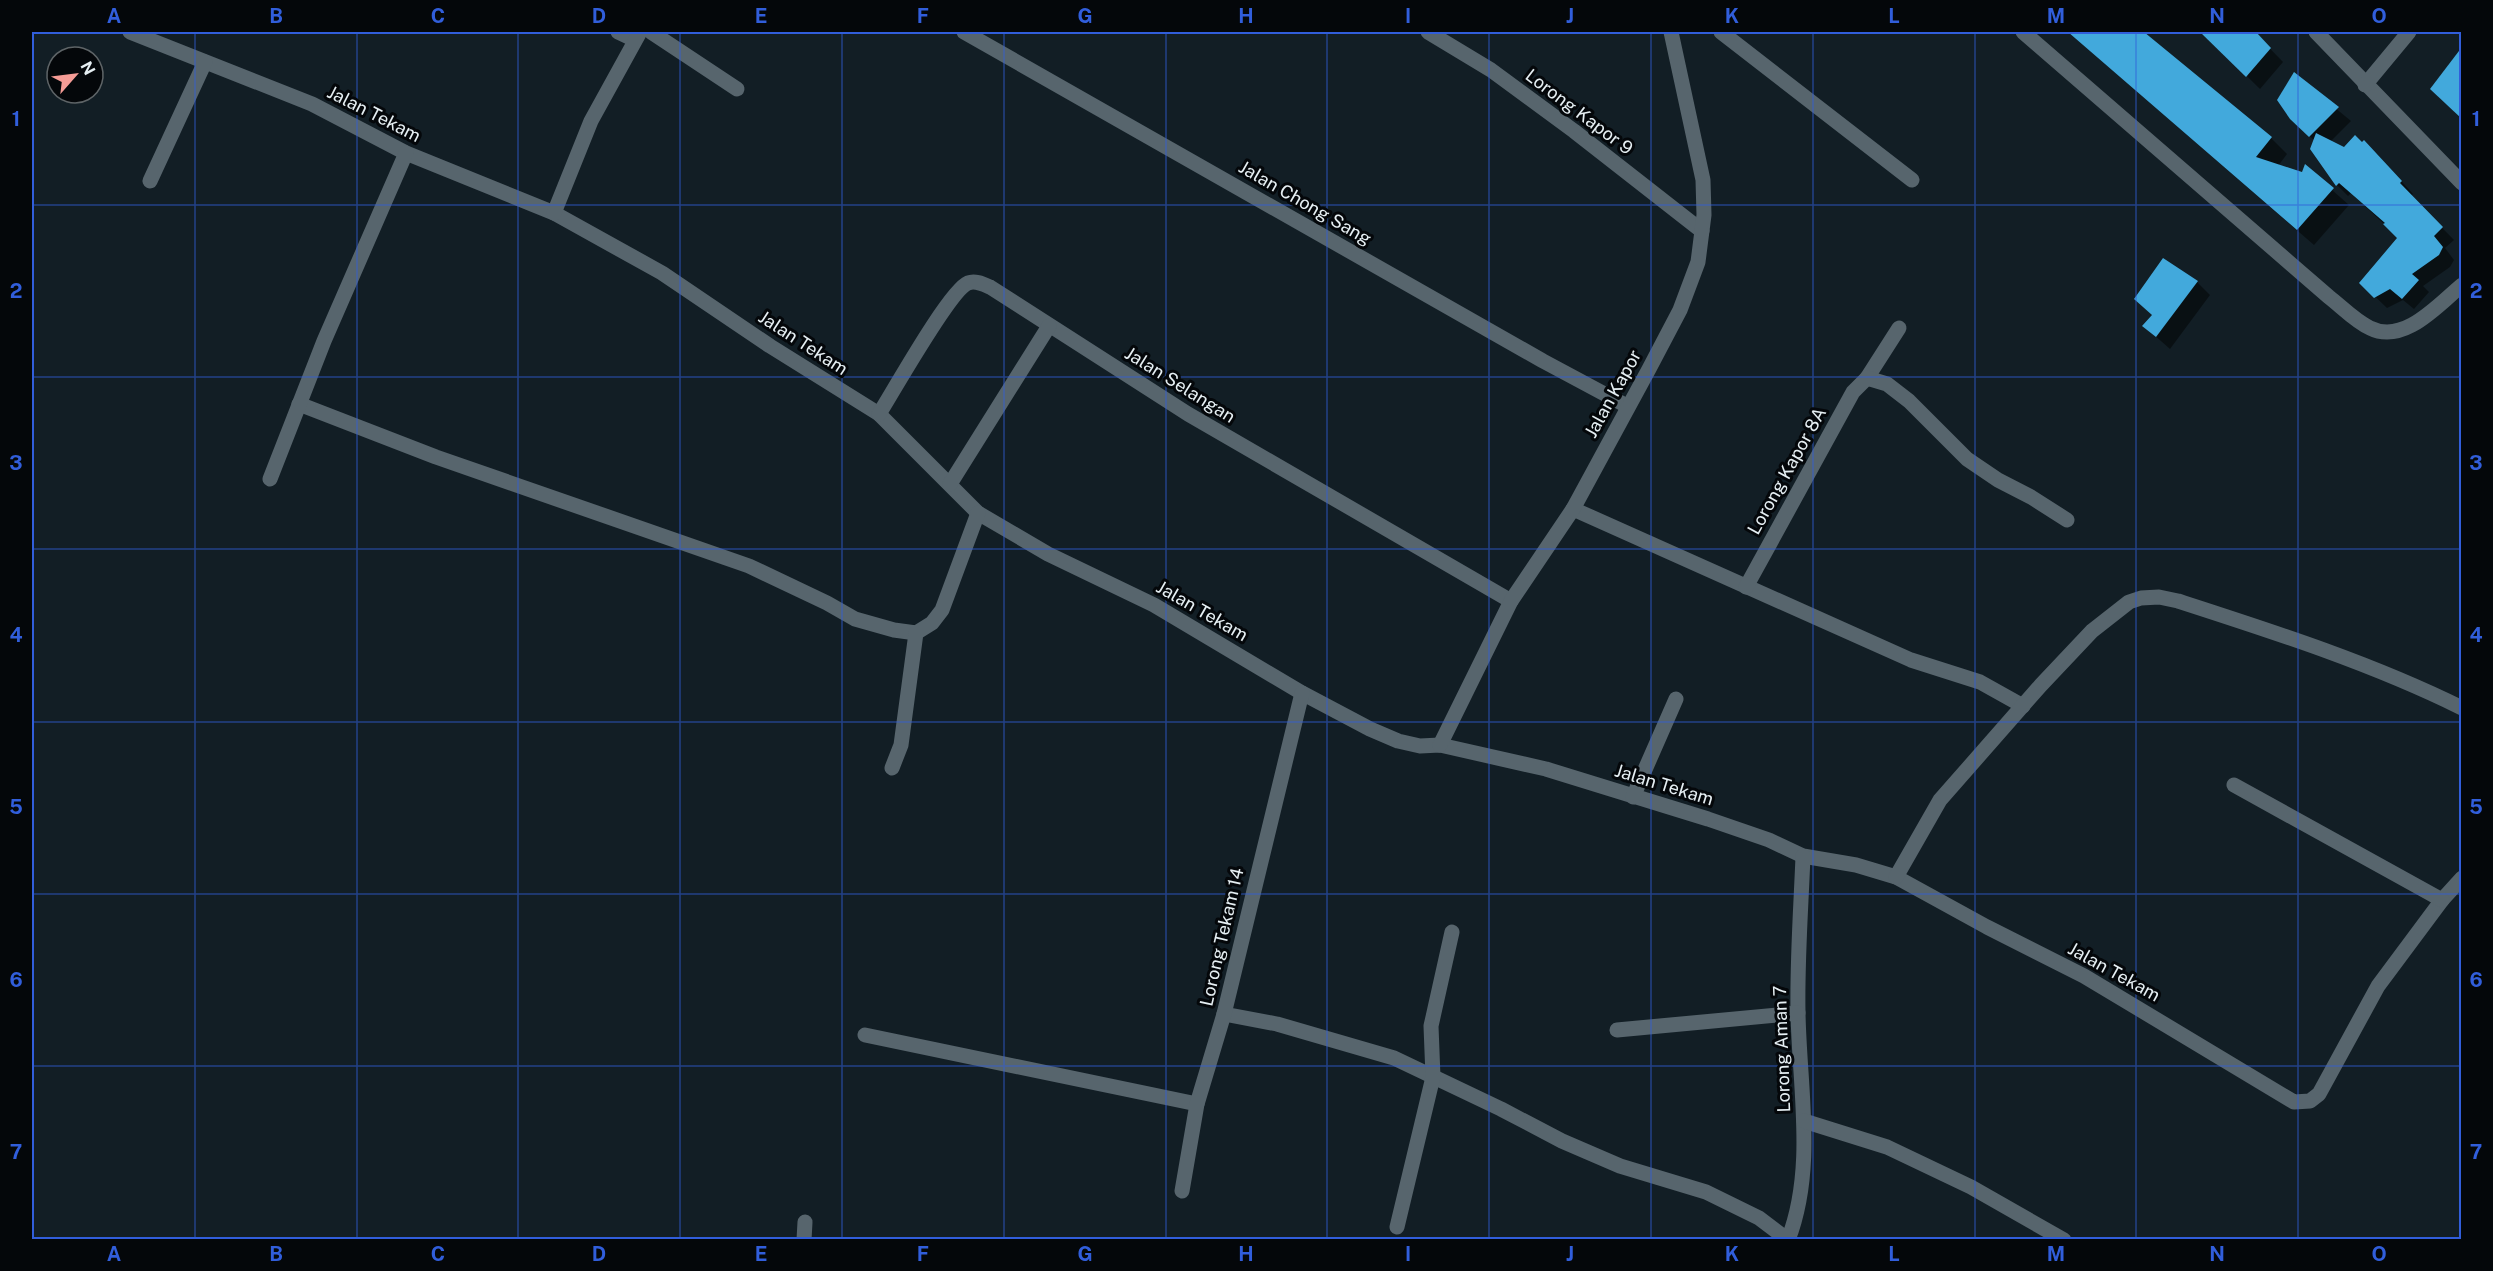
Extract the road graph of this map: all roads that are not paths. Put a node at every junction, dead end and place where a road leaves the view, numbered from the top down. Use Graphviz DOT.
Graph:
graph roads {
  1 [pos="130,32"];
  2 [pos="618,32"];
  3 [pos="651,32"];
  4 [pos="964,32"];
  5 [pos="1428,32"];
  6 [pos="1671,32"];
  7 [pos="1721,32"];
  8 [pos="2023,32"];
  9 [pos="2316,32"];
  10 [pos="2409,32"];
  11 [pos="637,36"];
  12 [pos="205,62"];
  13 [pos="2366,85"];
  14 [pos="737,89"];
  15 [pos="406,153"];
  16 [pos="1912,180"];
  17 [pos="150,181"];
  18 [pos="2462,183"];
  19 [pos="554,213"];
  20 [pos="1702,231"];
  21 [pos="2462,285"];
  22 [pos="1048,326"];
  23 [pos="1899,328"];
  24 [pos="1867,378"];
  25 [pos="299,404"];
  26 [pos="1627,406"];
  27 [pos="879,414"];
  28 [pos="270,479"];
  29 [pos="950,483"];
  30 [pos="1573,509"];
  31 [pos="978,513"];
  32 [pos="2067,520"];
  33 [pos="1746,587"];
  34 [pos="1511,602"];
  35 [pos="916,633"];
  36 [pos="1302,693"];
  37 [pos="1676,699"];
  38 [pos="2023,706"];
  39 [pos="2462,708"];
  40 [pos="1440,745"];
  41 [pos="892,768"];
  42 [pos="2234,785"];
  43 [pos="1633,797"];
  44 [pos="1803,856"];
  45 [pos="1896,878"];
  46 [pos="2462,878"];
  47 [pos="2442,900"];
  48 [pos="1452,933"];
  49 [pos="1798,1013"];
  50 [pos="1224,1014"];
  51 [pos="1617,1030"];
  52 [pos="865,1035"];
  53 [pos="1433,1077"];
  54 [pos="1197,1104"];
  55 [pos="1804,1121"];
  56 [pos="1182,1191"];
  57 [pos="805,1222"];
  58 [pos="1397,1227"];
  59 [pos="804,1239"];
  60 [pos="1788,1239"];
  61 [pos="2064,1239"];
  1 -- 12 [label="street, Jalan Tekam"];
  2 -- 11 [label="street"];
  3 -- 14 [label="street"];
  4 -- 26 [label="street, Jalan Chong Sang"];
  5 -- 20 [label="street, Lorong Kapor 9"];
  6 -- 20 [label="street, Jalan Kapor"];
  7 -- 16 [label="street"];
  8 -- 21 [label="street"];
  9 -- 13 [label="street"];
  10 -- 13 [label="street"];
  11 -- 19 [label="street"];
  12 -- 15 [label="street, Jalan Tekam"];
  12 -- 17 [label="street"];
  13 -- 18 [label="street"];
  15 -- 19 [label="street, Jalan Tekam"];
  15 -- 25 [label="street"];
  19 -- 27 [label="street, Jalan Tekam"];
  20 -- 26 [label="street, Jalan Kapor"];
  22 -- 27 [label="street, Jalan Selangan"];
  22 -- 29 [label="street"];
  22 -- 34 [label="street, Jalan Selangan"];
  23 -- 24 [label="street, Lorong Kapor 8A"];
  24 -- 32 [label="street"];
  24 -- 33 [label="street, Lorong Kapor 8A"];
  25 -- 28 [label="street"];
  25 -- 35 [label="street"];
  26 -- 30 [label="street, Jalan Kapor"];
  27 -- 29 [label="street, Jalan Tekam"];
  29 -- 31 [label="street, Jalan Tekam"];
  30 -- 33 [label="street"];
  30 -- 34 [label="street, Jalan Kapor"];
  31 -- 35 [label="street"];
  31 -- 36 [label="street, Jalan Tekam"];
  33 -- 38 [label="street"];
  34 -- 40 [label="street, Jalan Kapor"];
  35 -- 41 [label="street"];
  36 -- 40 [label="street, Jalan Tekam"];
  36 -- 50 [label="street, Lorong Tekam 14"];
  37 -- 43 [label="street"];
  38 -- 39 [label="street"];
  38 -- 45 [label="street"];
  40 -- 43 [label="street, Jalan Tekam"];
  42 -- 47 [label="street"];
  43 -- 44 [label="street, Jalan Tekam"];
  44 -- 45 [label="street, Jalan Tekam"];
  44 -- 49 [label="street, Lorong Aman 7"];
  45 -- 47 [label="street, Jalan Tekam"];
  46 -- 47 [label="street"];
  48 -- 53 [label="street"];
  49 -- 51 [label="street"];
  49 -- 55 [label="street, Lorong Aman 7"];
  50 -- 53 [label="street"];
  50 -- 54 [label="street, Lorong Tekam 14"];
  52 -- 54 [label="street"];
  53 -- 58 [label="street"];
  53 -- 60 [label="street"];
  54 -- 56 [label="street, Lorong Tekam 14"];
  55 -- 60 [label="street, Lorong Aman 7"];
  55 -- 61 [label="street"];
  57 -- 59 [label="street"];
}
